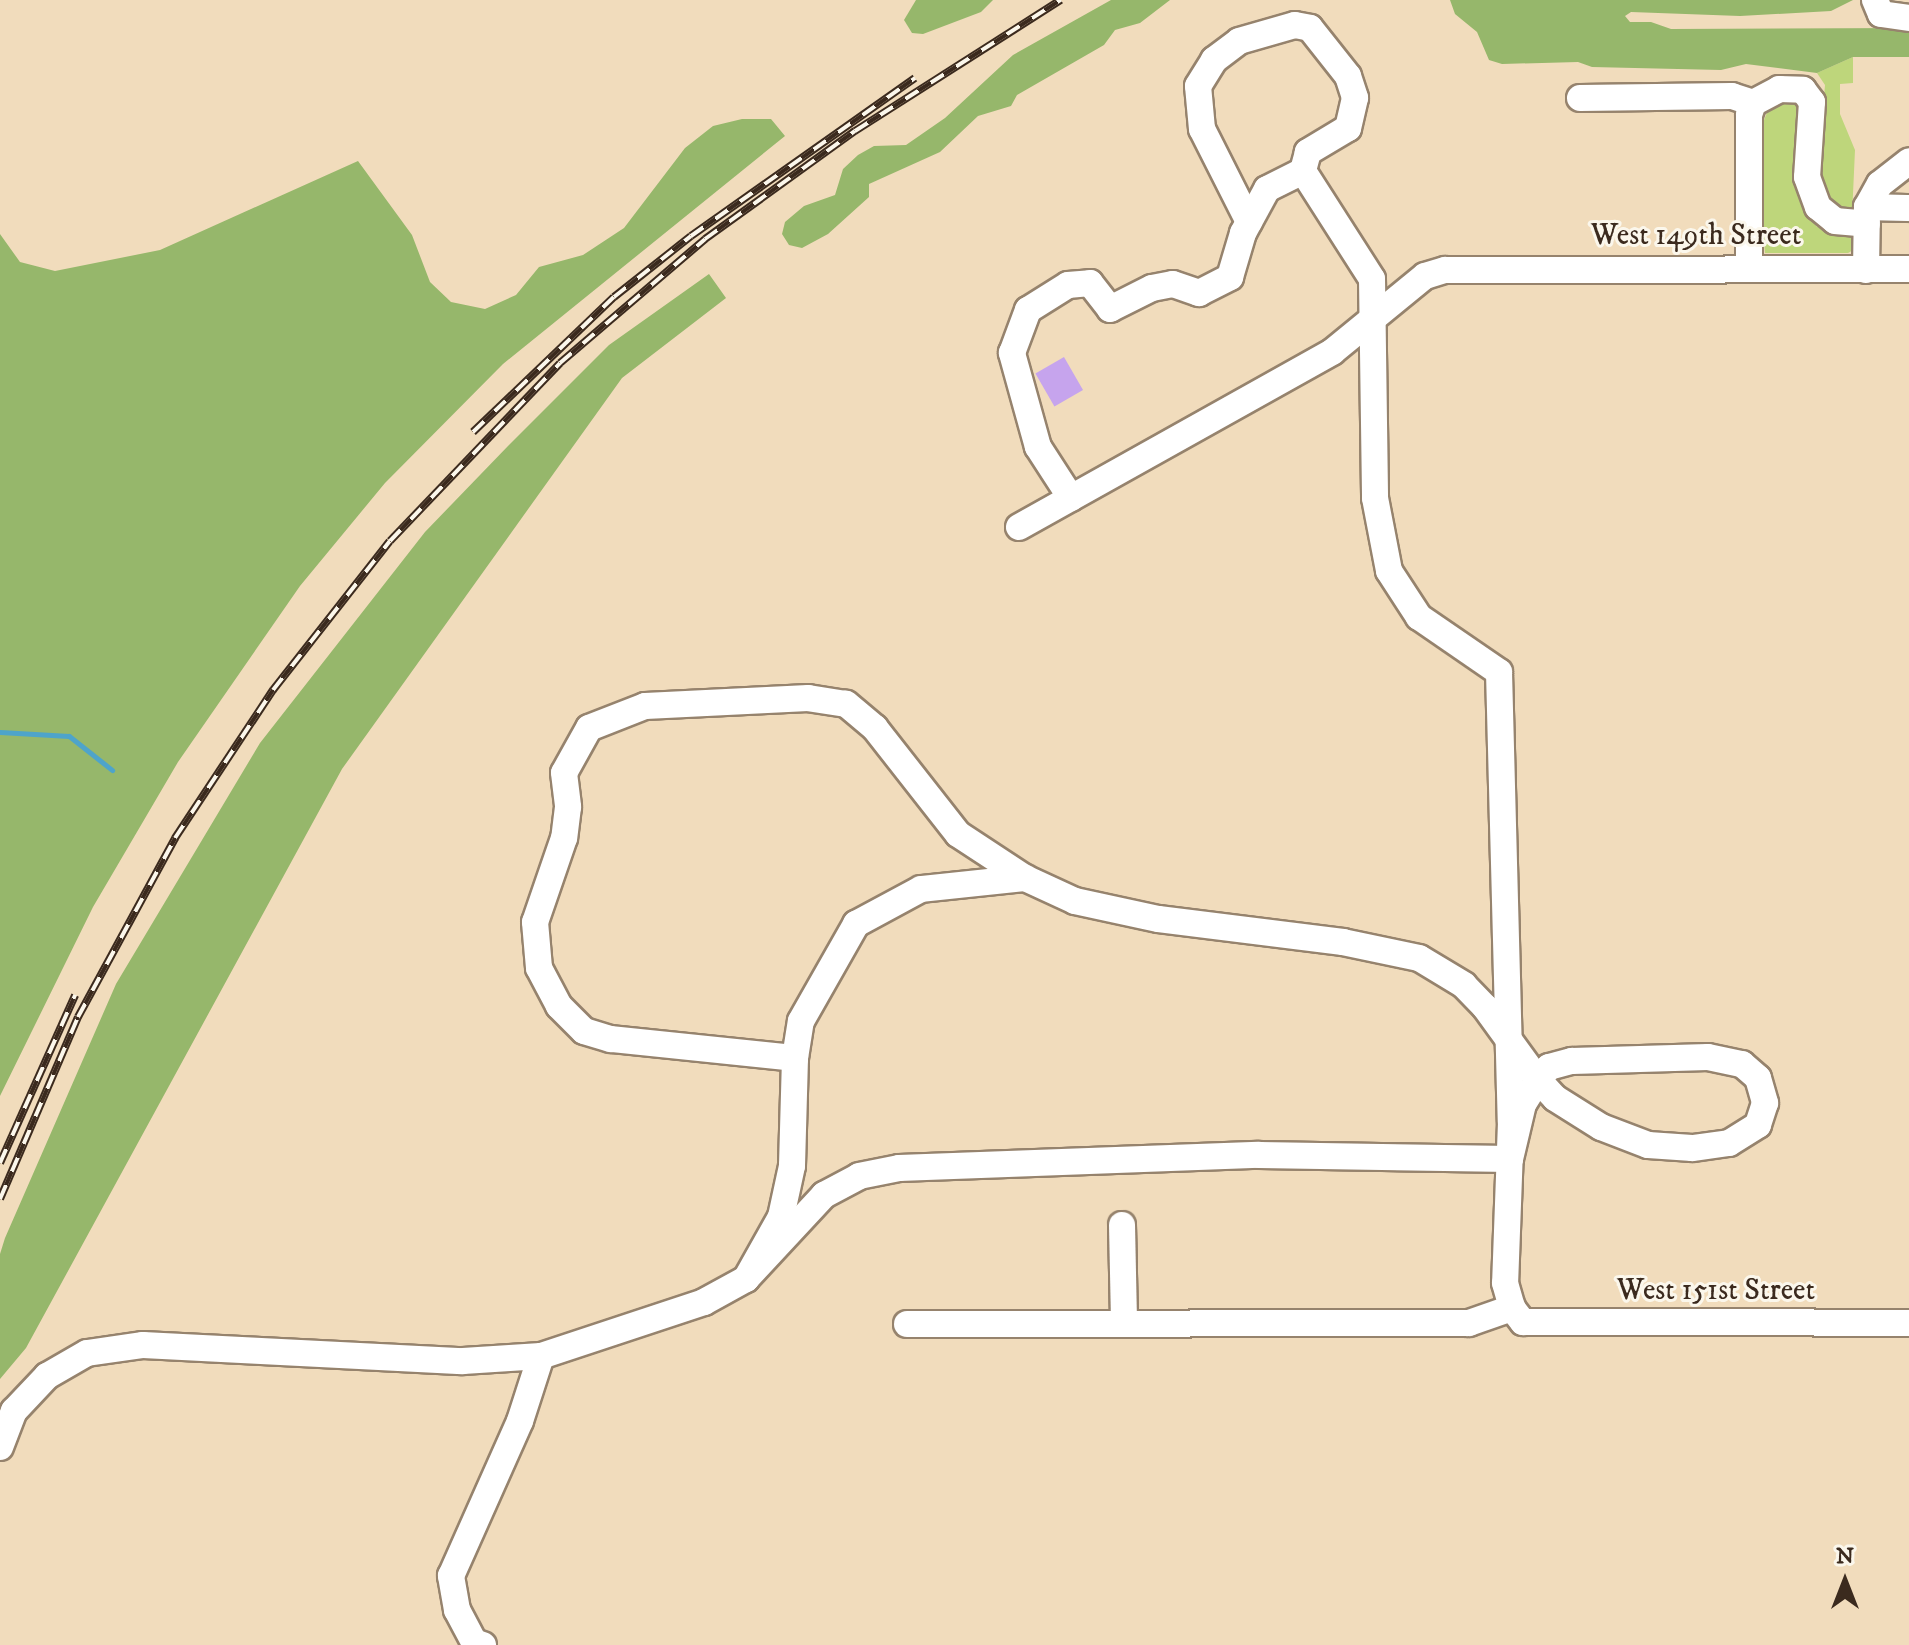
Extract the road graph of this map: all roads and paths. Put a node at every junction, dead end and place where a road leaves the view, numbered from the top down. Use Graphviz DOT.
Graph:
graph roads {
  1 [pos="1875,0"];
  2 [pos="1909,18"];
  3 [pos="1580,98"];
  4 [pos="1753,103"];
  5 [pos="1909,161"];
  6 [pos="1303,171"];
  7 [pos="1909,208"];
  8 [pos="1867,216"];
  9 [pos="1249,222"];
  10 [pos="1749,268"];
  11 [pos="1909,269"];
  12 [pos="1866,270"];
  13 [pos="1374,318"];
  14 [pos="1071,498"];
  15 [pos="1019,527"];
  16 [pos="1025,878"];
  17 [pos="1509,1040"];
  18 [pos="795,1058"];
  19 [pos="1538,1080"];
  20 [pos="1510,1159"];
  21 [pos="1122,1225"];
  22 [pos="746,1279"];
  23 [pos="1518,1315"];
  24 [pos="1124,1323"];
  25 [pos="1909,1323"];
  26 [pos="907,1324"];
  27 [pos="541,1356"];
  28 [pos="0,1447"];
  29 [pos="483,1645"];
  1 -- 2 [label="street"];
  3 -- 4 [label="street"];
  4 -- 8 [label="street"];
  4 -- 10 [label="street"];
  5 -- 8 [label="street"];
  6 -- 9 [label="street"];
  6 -- 9 [label="street"];
  6 -- 13 [label="street"];
  7 -- 8 [label="street"];
  8 -- 12 [label="street"];
  9 -- 14 [label="street"];
  10 -- 12 [label="street, West 149th Street"];
  10 -- 13 [label="street, West 149th Street"];
  11 -- 12 [label="street, West 149th Street"];
  13 -- 14 [label="street, West 149th Street"];
  13 -- 17 [label="street"];
  14 -- 15 [label="street, West 149th Street"];
  16 -- 17 [label="street"];
  16 -- 18 [label="street"];
  16 -- 18 [label="street"];
  17 -- 19 [label="street"];
  17 -- 20 [label="street"];
  18 -- 22 [label="street"];
  19 -- 19 [label="street"];
  19 -- 20 [label="street"];
  20 -- 22 [label="street"];
  20 -- 23 [label="street"];
  21 -- 24 [label="street"];
  22 -- 27 [label="street"];
  23 -- 24 [label="street, West 151st Street"];
  23 -- 25 [label="street, West 151st Street"];
  24 -- 26 [label="street, West 151st Street"];
  27 -- 28 [label="street"];
  27 -- 29 [label="street"];
}
